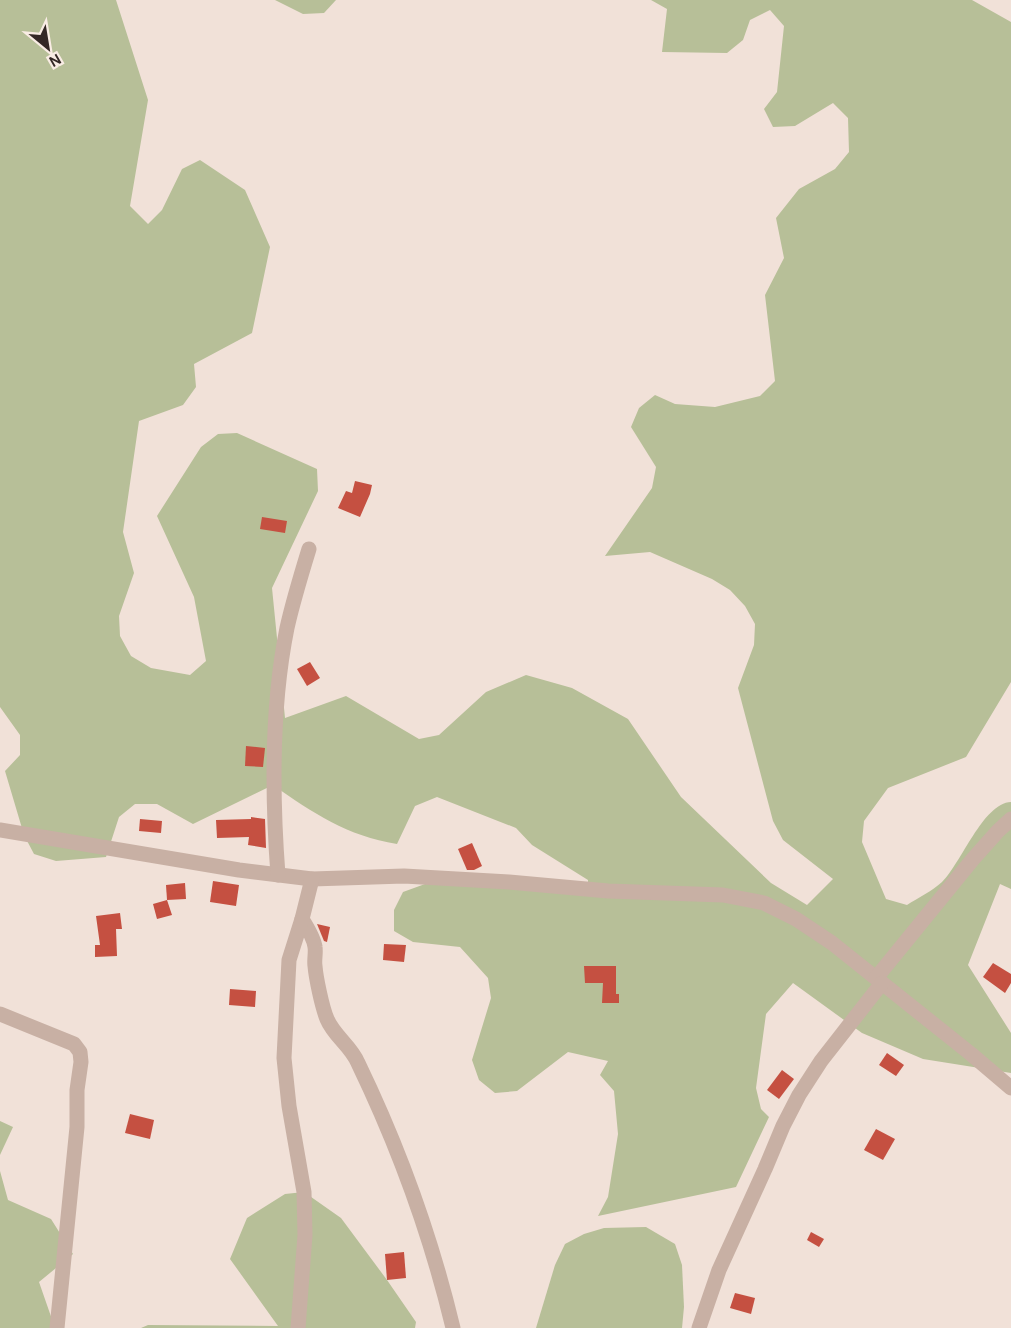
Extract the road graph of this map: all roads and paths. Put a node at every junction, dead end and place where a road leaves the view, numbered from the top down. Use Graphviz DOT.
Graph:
graph roads {
  1 [pos="309,549"];
  2 [pos="1011,819"];
  3 [pos="0,830"];
  4 [pos="278,876"];
  5 [pos="312,879"];
  6 [pos="302,919"];
  7 [pos="879,980"];
  8 [pos="0,1014"];
  9 [pos="1011,1088"];
  10 [pos="57,1328"];
  11 [pos="298,1328"];
  12 [pos="453,1328"];
  13 [pos="699,1328"];
  1 -- 4 [label="street"];
  2 -- 7 [label="street"];
  3 -- 4 [label="street"];
  4 -- 5 [label="street"];
  5 -- 6 [label="street"];
  5 -- 7 [label="street"];
  6 -- 11 [label="street"];
  6 -- 12 [label="street"];
  7 -- 9 [label="street"];
  7 -- 13 [label="street"];
  8 -- 10 [label="street"];
}
